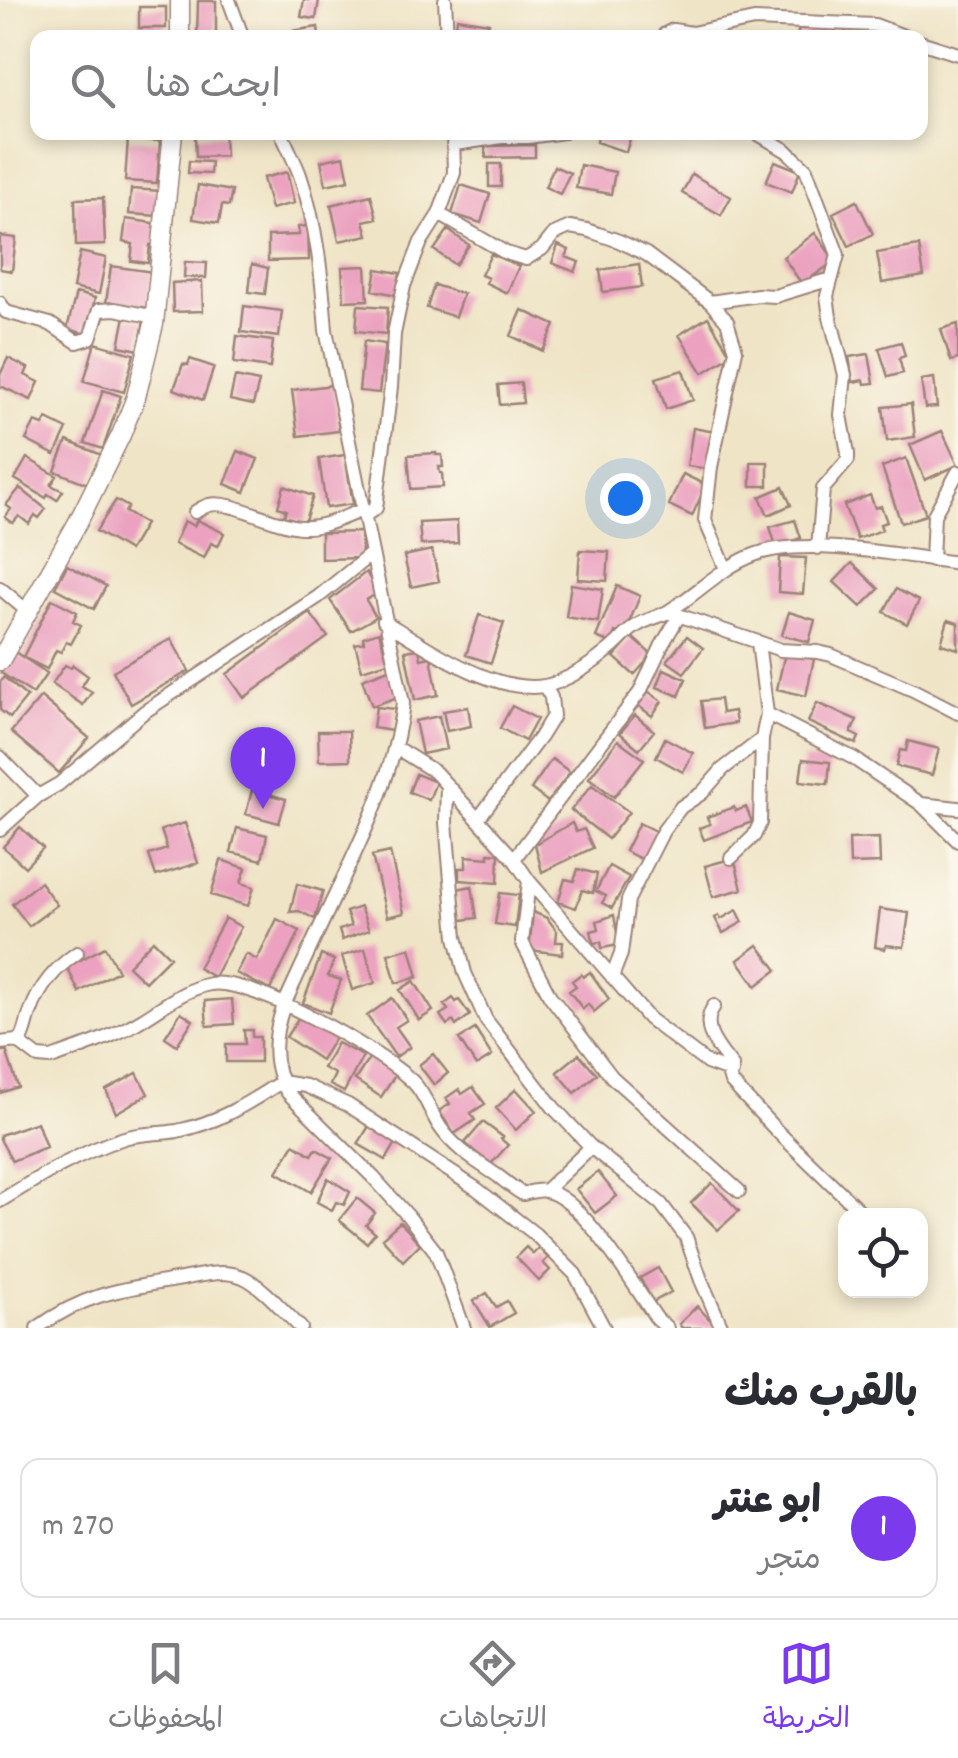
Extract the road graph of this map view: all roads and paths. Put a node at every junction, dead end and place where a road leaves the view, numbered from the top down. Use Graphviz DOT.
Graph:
graph roads {
  1 [pos="180,0"];
  2 [pos="229,0"];
  3 [pos="445,0"];
  4 [pos="180,30"];
  5 [pos="240,30"];
  6 [pos="447,30"];
  7 [pos="706,30"];
  8 [pos="888,30"];
  9 [pos="928,45"];
  10 [pos="958,54"];
  11 [pos="171,140"];
  12 [pos="285,140"];
  13 [pos="454,140"];
  14 [pos="768,140"];
  15 [pos="439,214"];
  16 [pos="831,279"];
  17 [pos="710,302"];
  18 [pos="0,304"];
  19 [pos="155,317"];
  20 [pos="958,472"];
  21 [pos="195,512"];
  22 [pos="363,513"];
  23 [pos="818,548"];
  24 [pos="371,554"];
  25 [pos="932,560"];
  26 [pos="958,563"];
  27 [pos="726,569"];
  28 [pos="0,588"];
  29 [pos="27,610"];
  30 [pos="674,614"];
  31 [pos="384,621"];
  32 [pos="758,642"];
  33 [pos="0,660"];
  34 [pos="545,687"];
  35 [pos="958,713"];
  36 [pos="767,714"];
  37 [pos="762,739"];
  38 [pos="395,747"];
  39 [pos="0,756"];
  40 [pos="448,785"];
  41 [pos="38,796"];
  42 [pos="921,804"];
  43 [pos="958,808"];
  44 [pos="478,819"];
  45 [pos="0,830"];
  46 [pos="958,842"];
  47 [pos="731,858"];
  48 [pos="514,859"];
  49 [pos="529,882"];
  50 [pos="77,953"];
  51 [pos="612,977"];
  52 [pos="284,1005"];
  53 [pos="714,1006"];
  54 [pos="20,1042"];
  55 [pos="0,1044"];
  56 [pos="728,1072"];
  57 [pos="281,1082"];
  58 [pos="591,1148"];
  59 [pos="546,1190"];
  60 [pos="739,1191"];
  61 [pos="0,1201"];
  62 [pos="857,1208"];
  63 [pos="37,1328"];
  64 [pos="301,1328"];
  65 [pos="464,1328"];
  66 [pos="604,1328"];
  67 [pos="667,1328"];
  68 [pos="722,1328"];
  1 -- 4 [label="street"];
  2 -- 5 [label="street"];
  3 -- 6 [label="street"];
  7 -- 8 [label="street"];
  9 -- 10 [label="street"];
  11 -- 19 [label="street"];
  12 -- 22 [label="street"];
  13 -- 15 [label="street"];
  14 -- 16 [label="street"];
  15 -- 17 [label="street"];
  15 -- 22 [label="street"];
  16 -- 17 [label="street"];
  16 -- 23 [label="street"];
  17 -- 27 [label="street"];
  18 -- 19 [label="street"];
  19 -- 29 [label="street"];
  20 -- 25 [label="street"];
  21 -- 22 [label="street"];
  22 -- 24 [label="street"];
  23 -- 25 [label="street"];
  23 -- 27 [label="street"];
  24 -- 31 [label="street"];
  24 -- 41 [label="street"];
  25 -- 26 [label="street"];
  27 -- 30 [label="street"];
  28 -- 29 [label="street"];
  29 -- 33 [label="street"];
  30 -- 32 [label="street"];
  30 -- 34 [label="street"];
  30 -- 48 [label="street"];
  31 -- 34 [label="street"];
  31 -- 38 [label="street"];
  32 -- 35 [label="street"];
  32 -- 36 [label="street"];
  34 -- 44 [label="street"];
  36 -- 37 [label="street"];
  36 -- 42 [label="street"];
  37 -- 47 [label="street"];
  37 -- 51 [label="street"];
  38 -- 40 [label="street"];
  38 -- 52 [label="street"];
  39 -- 41 [label="street"];
  40 -- 44 [label="street"];
  40 -- 58 [label="street"];
  41 -- 45 [label="street"];
  42 -- 43 [label="street"];
  42 -- 46 [label="street"];
  44 -- 48 [label="street"];
  48 -- 49 [label="street"];
  49 -- 51 [label="street"];
  49 -- 60 [label="street"];
  50 -- 54 [label="street"];
  51 -- 56 [label="street"];
  52 -- 54 [label="street"];
  52 -- 57 [label="street"];
  52 -- 59 [label="street"];
  53 -- 56 [label="street"];
  54 -- 55 [label="street"];
  56 -- 62 [label="street"];
  57 -- 61 [label="street"];
  57 -- 65 [label="street"];
  57 -- 66 [label="street"];
  58 -- 59 [label="street"];
  58 -- 68 [label="street"];
  59 -- 67 [label="street"];
  63 -- 64 [label="street"];
}
